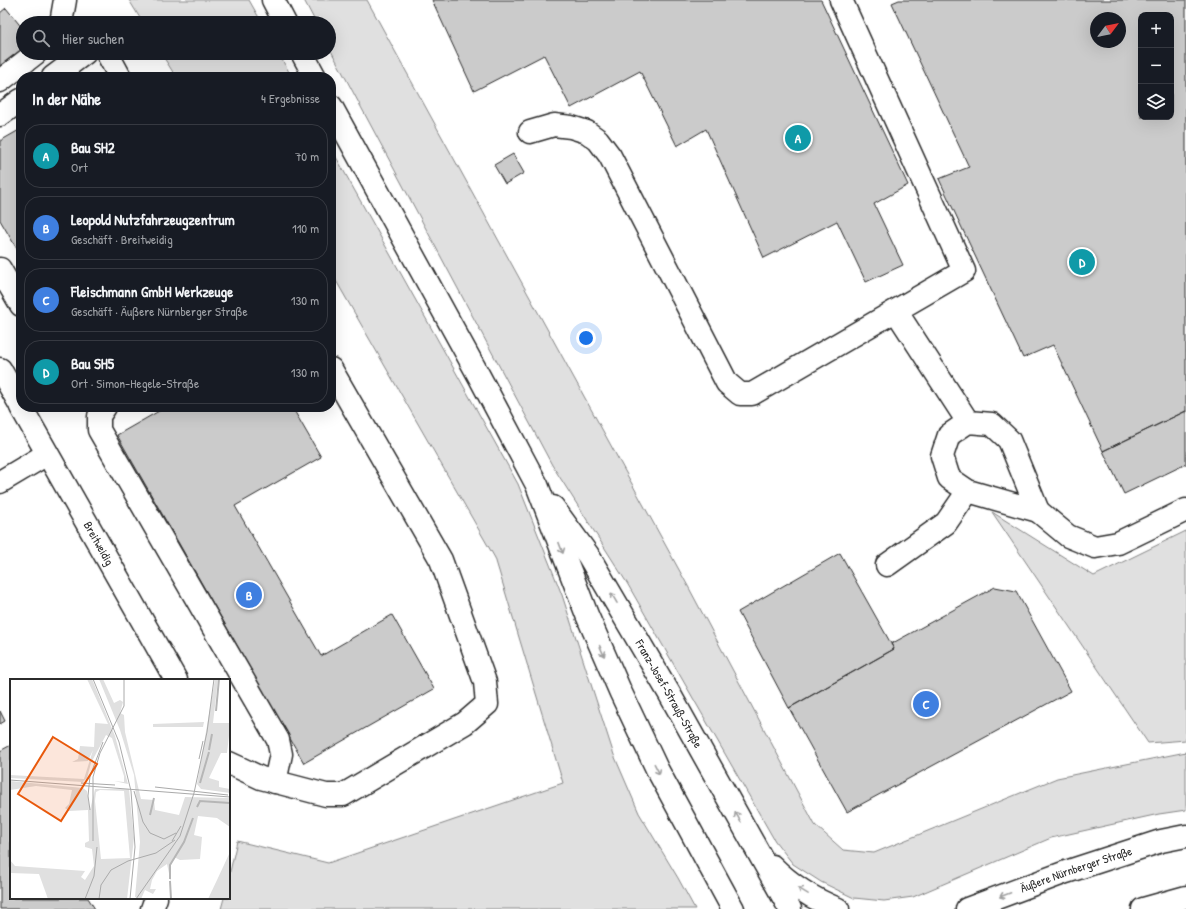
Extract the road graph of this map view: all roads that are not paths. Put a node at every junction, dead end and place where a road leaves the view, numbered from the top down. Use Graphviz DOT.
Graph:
graph roads {
  1 [pos="65,0"];
  2 [pos="273,0"];
  3 [pos="842,0"];
  4 [pos="62,16"];
  5 [pos="282,16"];
  6 [pos="27,60"];
  7 [pos="75,60"];
  8 [pos="111,60"];
  9 [pos="306,60"];
  10 [pos="59,72"];
  11 [pos="117,72"];
  12 [pos="312,72"];
  13 [pos="0,81"];
  14 [pos="16,104"];
  15 [pos="0,115"];
  16 [pos="336,115"];
  17 [pos="530,132"];
  18 [pos="0,269"];
  19 [pos="16,296"];
  20 [pos="896,311"];
  21 [pos="0,369"];
  22 [pos="336,378"];
  23 [pos="16,393"];
  24 [pos="26,412"];
  25 [pos="102,412"];
  26 [pos="968,422"];
  27 [pos="47,454"];
  28 [pos="0,482"];
  29 [pos="536,486"];
  30 [pos="968,491"];
  31 [pos="1186,510"];
  32 [pos="1038,511"];
  33 [pos="888,564"];
  34 [pos="175,679"];
  35 [pos="230,763"];
  36 [pos="275,782"];
  37 [pos="1186,836"];
  38 [pos="757,851"];
  39 [pos="716,876"];
  40 [pos="1186,897"];
  41 [pos="156,899"];
  42 [pos="152,909"];
  43 [pos="721,909"];
  44 [pos="733,909"];
  45 [pos="790,909"];
  46 [pos="838,909"];
  47 [pos="967,909"];
  48 [pos="1143,909"];
  1 -- 4 [label="main road"];
  2 -- 5 [label="main road"];
  3 -- 20 [label="main road"];
  6 -- 13 [label="main road"];
  7 -- 10 [label="main road"];
  8 -- 11 [label="main road"];
  9 -- 12 [label="main road"];
  14 -- 15 [label="main road"];
  16 -- 29 [label="main road, Franz-Josef-Strauß-Straße"];
  17 -- 20 [label="main road"];
  18 -- 19 [label="main road"];
  20 -- 26 [label="main road"];
  21 -- 23 [label="main road, Breitweidig"];
  22 -- 36 [label="main road"];
  24 -- 27 [label="main road, Breitweidig"];
  25 -- 36 [label="main road"];
  26 -- 30 [label="main road"];
  26 -- 32 [label="main road"];
  27 -- 28 [label="main road"];
  27 -- 34 [label="main road, Breitweidig"];
  38 -- 29 [label="main road, Franz-Josef-Strauß-Straße, one-way"];
  29 -- 39 [label="main road, Franz-Josef-Strauß-Straße, one-way"];
  30 -- 32 [label="main road"];
  30 -- 33 [label="main road"];
  31 -- 32 [label="main road"];
  35 -- 36 [label="main road"];
  37 -- 47 [label="main road, Äußere Nürnberger Straße, one-way"];
  38 -- 45 [label="main road, Franz-Josef-Strauß-Straße"];
  46 -- 38 [label="main road, one-way"];
  39 -- 43 [label="main road"];
  39 -- 44 [label="main road, Franz-Josef-Strauß-Straße"];
  40 -- 48 [label="main road"];
  41 -- 42 [label="main road"];
}
